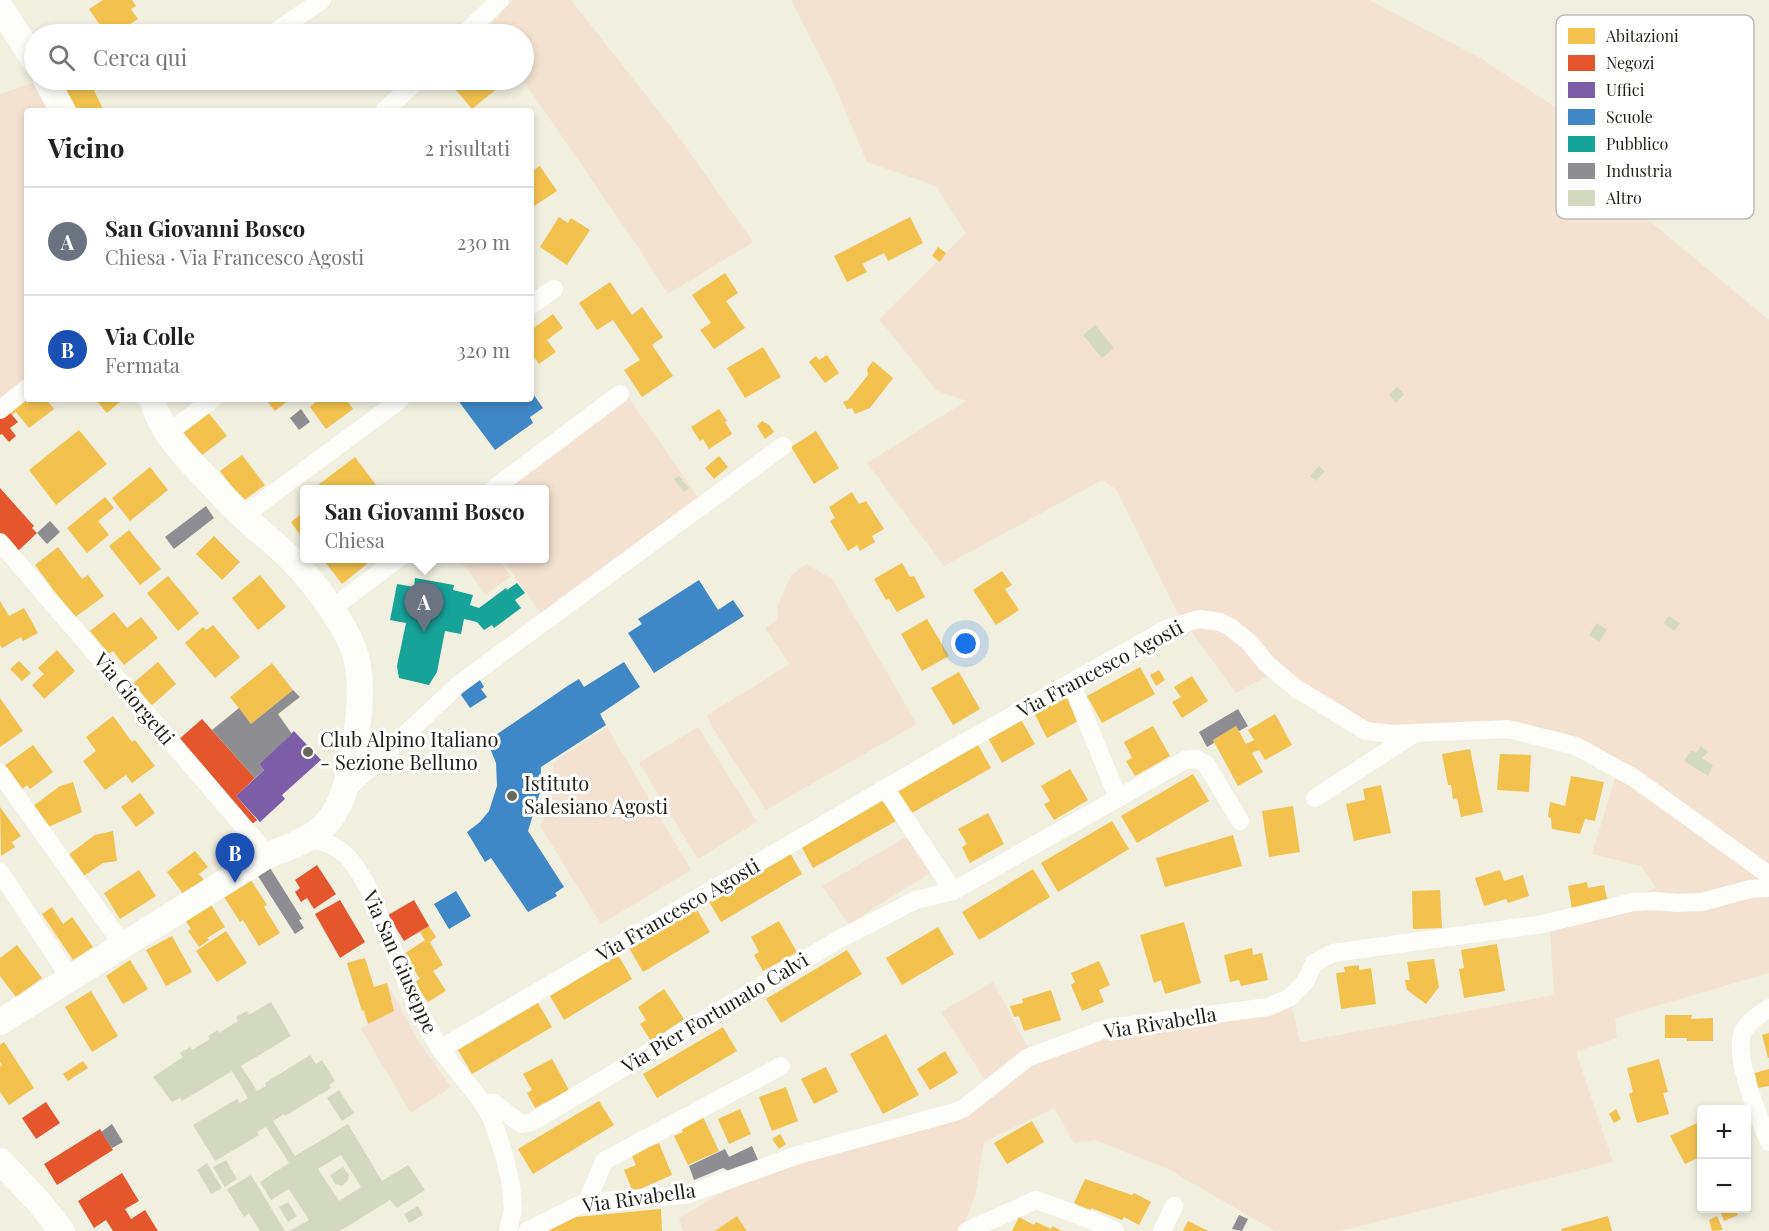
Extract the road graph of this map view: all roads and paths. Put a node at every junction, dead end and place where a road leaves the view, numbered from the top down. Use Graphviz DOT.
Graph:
graph roads {
  1 [pos="322,0"];
  2 [pos="500,0"];
  3 [pos="0,7"];
  4 [pos="287,24"];
  5 [pos="475,24"];
  6 [pos="24,44"];
  7 [pos="51,90"];
  8 [pos="407,90"];
  9 [pos="61,108"];
  10 [pos="387,108"];
  11 [pos="554,289"];
  12 [pos="534,303"];
  13 [pos="24,390"];
  14 [pos="620,394"];
  15 [pos="153,402"];
  16 [pos="209,402"];
  17 [pos="397,402"];
  18 [pos="0,410"];
  19 [pos="168,433"];
  20 [pos="783,446"];
  21 [pos="497,485"];
  22 [pos="243,516"];
  23 [pos="0,542"];
  24 [pos="392,563"];
  25 [pos="331,609"];
  26 [pos="1071,683"];
  27 [pos="1414,734"];
  28 [pos="0,773"];
  29 [pos="885,788"];
  30 [pos="1118,798"];
  31 [pos="1315,798"];
  32 [pos="328,817"];
  33 [pos="1240,821"];
  34 [pos="268,855"];
  35 [pos="348,856"];
  36 [pos="0,872"];
  37 [pos="1769,875"];
  38 [pos="1769,888"];
  39 [pos="954,891"];
  40 [pos="123,945"];
  41 [pos="70,978"];
  42 [pos="1769,1008"];
  43 [pos="3,1013"];
  44 [pos="440,1049"];
  45 [pos="781,1066"];
  46 [pos="1762,1102"];
  47 [pos="483,1103"];
  48 [pos="1769,1142"];
  49 [pos="0,1161"];
  50 [pos="587,1203"];
  51 [pos="1174,1206"];
  52 [pos="62,1231"];
  53 [pos="508,1231"];
  54 [pos="527,1231"];
  55 [pos="967,1231"];
  56 [pos="1115,1231"];
  57 [pos="1162,1231"];
  1 -- 4 [label="street"];
  2 -- 5 [label="street"];
  3 -- 6 [label="street"];
  7 -- 9 [label="street"];
  8 -- 10 [label="street"];
  11 -- 12 [label="street"];
  13 -- 18 [label="street"];
  14 -- 21 [label="street"];
  15 -- 19 [label="street"];
  16 -- 19 [label="street"];
  17 -- 22 [label="street"];
  19 -- 22 [label="street"];
  20 -- 32 [label="street"];
  22 -- 25 [label="street"];
  23 -- 34 [label="street, Via Giorgetti"];
  24 -- 25 [label="street"];
  25 -- 32 [label="street"];
  26 -- 27 [label="street, Via Francesco Agosti"];
  26 -- 29 [label="street, Via Francesco Agosti"];
  26 -- 30 [label="street"];
  27 -- 31 [label="street"];
  27 -- 37 [label="street, Via Francesco Agosti"];
  28 -- 40 [label="street"];
  29 -- 39 [label="street"];
  29 -- 44 [label="street, Via Francesco Agosti"];
  30 -- 33 [label="street, Via Pier Fortunato Calvi"];
  30 -- 39 [label="street, Via Pier Fortunato Calvi"];
  32 -- 34 [label="street"];
  32 -- 35 [label="street, Via San Giuseppe"];
  32 -- 35 [label="street, Via San Giuseppe"];
  34 -- 40 [label="street"];
  35 -- 44 [label="street, Via San Giuseppe"];
  36 -- 41 [label="street"];
  38 -- 50 [label="street, Via Rivabella"];
  39 -- 47 [label="street, Via Pier Fortunato Calvi"];
  40 -- 41 [label="street"];
  41 -- 43 [label="street"];
  42 -- 46 [label="street"];
  44 -- 47 [label="street, Via San Giuseppe"];
  45 -- 50 [label="street"];
  46 -- 48 [label="street"];
  47 -- 53 [label="street, Via San Giuseppe"];
  49 -- 52 [label="street"];
  50 -- 54 [label="street, Via Rivabella"];
  51 -- 57 [label="street"];
  55 -- 56 [label="street"];
}
